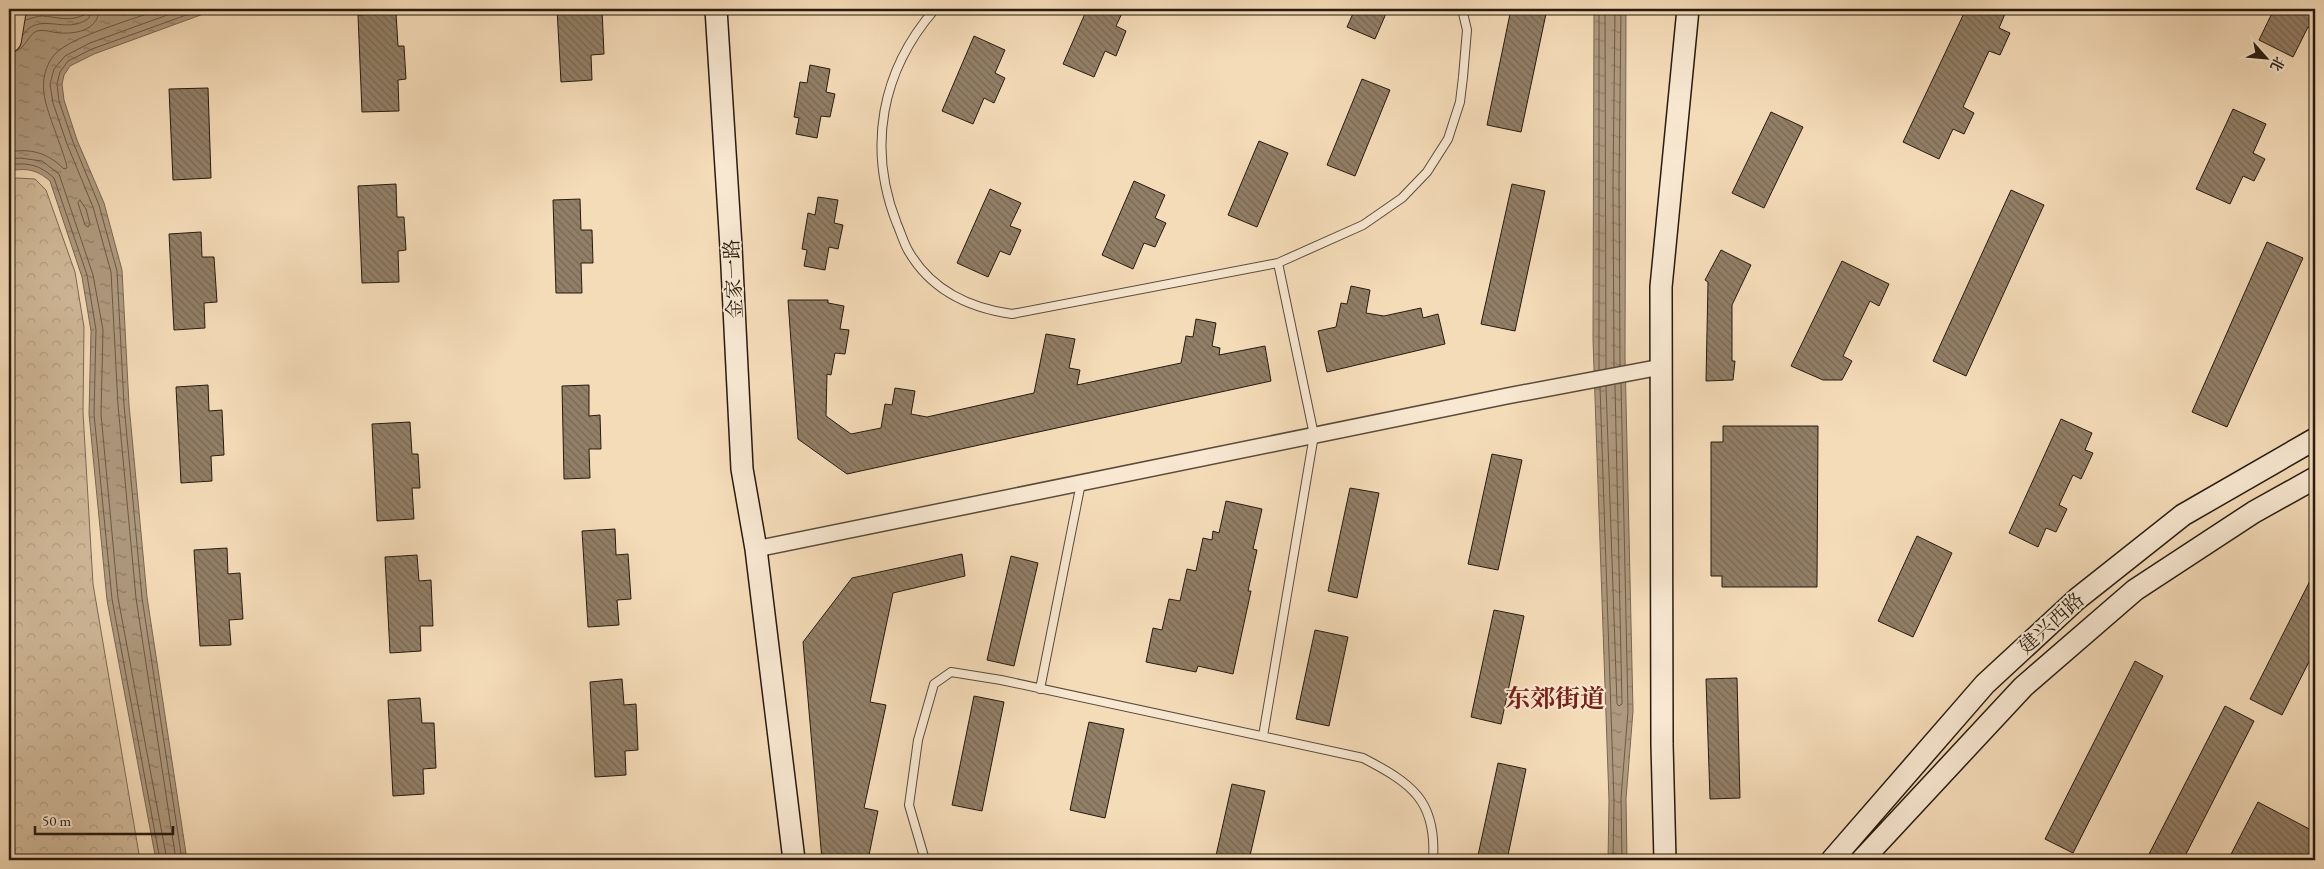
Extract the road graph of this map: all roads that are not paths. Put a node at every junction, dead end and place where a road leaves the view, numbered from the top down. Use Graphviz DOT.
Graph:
graph roads {
  1 [pos="14,9"];
  2 [pos="716,9"];
  3 [pos="935,9"];
  4 [pos="1462,9"];
  5 [pos="1688,9"];
  6 [pos="9,40"];
  7 [pos="1278,263"];
  8 [pos="1656,368"];
  9 [pos="1314,435"];
  10 [pos="2315,438"];
  11 [pos="2315,478"];
  12 [pos="1081,483"];
  13 [pos="756,549"];
  14 [pos="1040,689"];
  15 [pos="1263,736"];
  16 [pos="794,860"];
  17 [pos="925,860"];
  18 [pos="1433,860"];
  19 [pos="1665,860"];
  20 [pos="1832,860"];
  21 [pos="1862,860"];
  1 -- 6 [label="main road"];
  2 -- 13 [label="street, 金家一路"];
  3 -- 7 [label="lane"];
  4 -- 7 [label="lane"];
  5 -- 8 [label="street"];
  7 -- 9 [label="lane"];
  8 -- 9 [label="street"];
  8 -- 19 [label="street"];
  9 -- 12 [label="street"];
  9 -- 15 [label="lane"];
  10 -- 20 [label="street, 建兴西路"];
  11 -- 21 [label="street, 建兴西路"];
  12 -- 13 [label="street"];
  12 -- 14 [label="lane"];
  13 -- 16 [label="street, 金家一路"];
  14 -- 15 [label="lane"];
  14 -- 17 [label="lane"];
  15 -- 18 [label="lane"];
}
